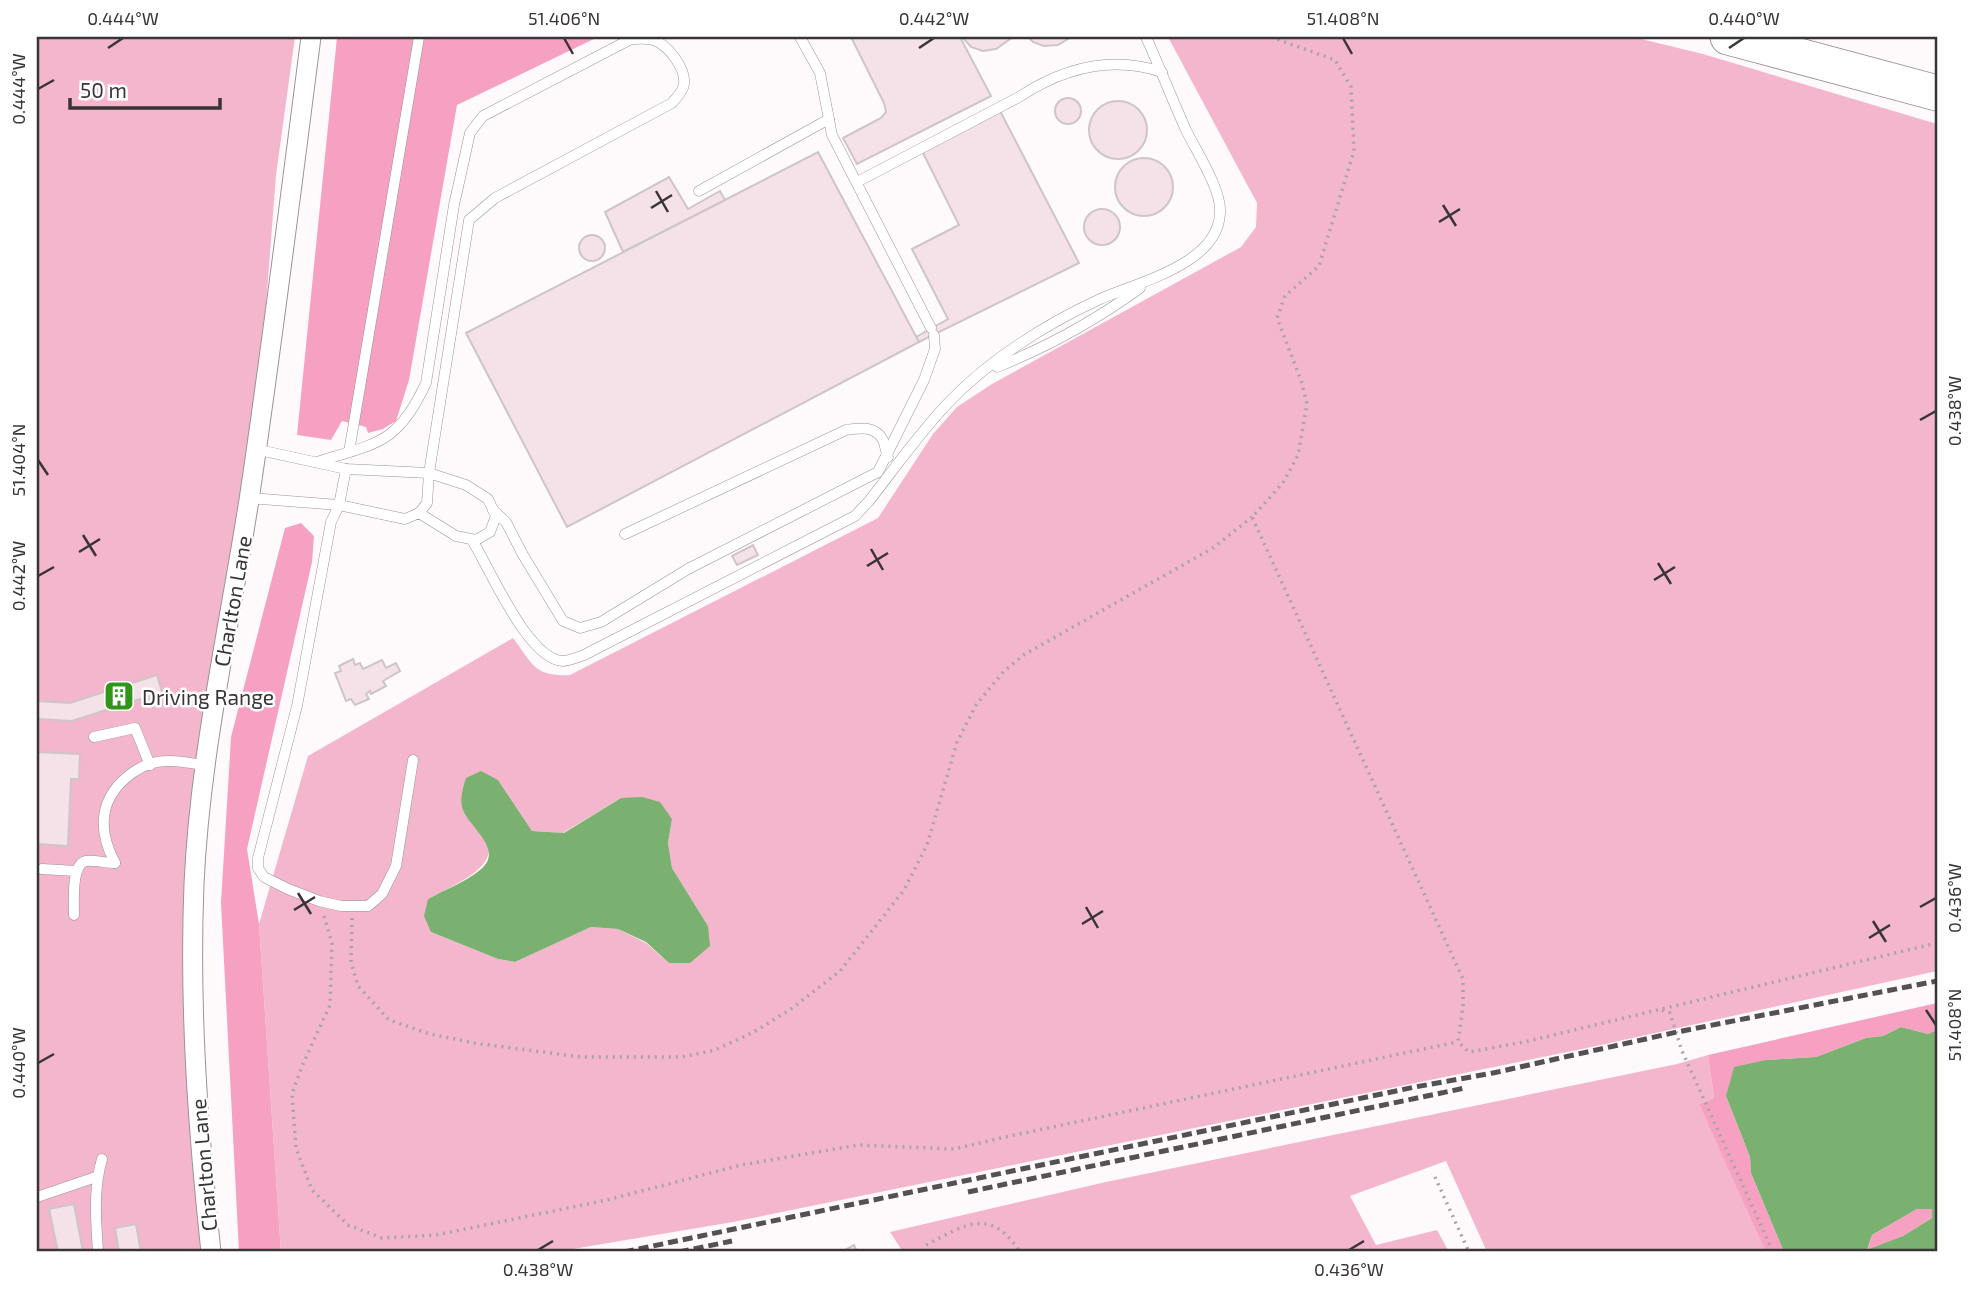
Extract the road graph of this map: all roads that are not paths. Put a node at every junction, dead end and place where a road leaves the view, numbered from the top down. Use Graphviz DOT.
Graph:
graph roads {
  1 [pos="311,37"];
  2 [pos="419,37"];
  3 [pos="800,37"];
  4 [pos="1146,37"];
  5 [pos="1728,37"];
  6 [pos="1162,72"];
  7 [pos="1937,93"];
  8 [pos="829,119"];
  9 [pos="857,181"];
  10 [pos="699,191"];
  11 [pos="1152,278"];
  12 [pos="984,372"];
  13 [pos="255,449"];
  14 [pos="349,452"];
  15 [pos="886,456"];
  16 [pos="317,462"];
  17 [pos="898,464"];
  18 [pos="346,469"];
  19 [pos="429,473"];
  20 [pos="249,498"];
  21 [pos="339,505"];
  22 [pos="493,510"];
  23 [pos="419,513"];
  24 [pos="625,534"];
  25 [pos="472,540"];
  26 [pos="94,737"];
  27 [pos="413,760"];
  28 [pos="150,765"];
  29 [pos="205,765"];
  30 [pos="42,869"];
  31 [pos="76,871"];
  32 [pos="74,915"];
  33 [pos="102,1159"];
  34 [pos="96,1177"];
  35 [pos="37,1197"];
  36 [pos="211,1249"];
  37 [pos="98,1252"];
  1 -- 13 [label="street, Charlton Lane"];
  2 -- 14 [label="lane"];
  3 -- 8 [label="lane"];
  4 -- 6 [label="lane"];
  5 -- 7 [label="highway"];
  6 -- 9 [label="lane"];
  6 -- 11 [label="lane"];
  8 -- 9 [label="lane"];
  8 -- 10 [label="lane"];
  9 -- 15 [label="lane"];
  11 -- 12 [label="lane"];
  11 -- 12 [label="lane"];
  12 -- 17 [label="lane"];
  13 -- 16 [label="lane"];
  13 -- 20 [label="street, Charlton Lane"];
  14 -- 16 [label="lane"];
  14 -- 19 [label="lane"];
  15 -- 17 [label="lane"];
  15 -- 22 [label="lane"];
  15 -- 24 [label="lane"];
  16 -- 18 [label="lane"];
  17 -- 25 [label="lane"];
  18 -- 19 [label="lane"];
  18 -- 21 [label="lane"];
  19 -- 22 [label="lane"];
  19 -- 23 [label="lane"];
  20 -- 21 [label="lane"];
  20 -- 29 [label="street, Charlton Lane"];
  21 -- 23 [label="lane"];
  21 -- 27 [label="lane"];
  22 -- 25 [label="lane"];
  23 -- 25 [label="lane"];
  26 -- 28 [label="lane"];
  28 -- 29 [label="lane"];
  28 -- 31 [label="lane"];
  29 -- 36 [label="street, Charlton Lane"];
  30 -- 31 [label="lane"];
  31 -- 32 [label="lane"];
  33 -- 34 [label="lane"];
  34 -- 35 [label="lane"];
  34 -- 37 [label="lane"];
}
